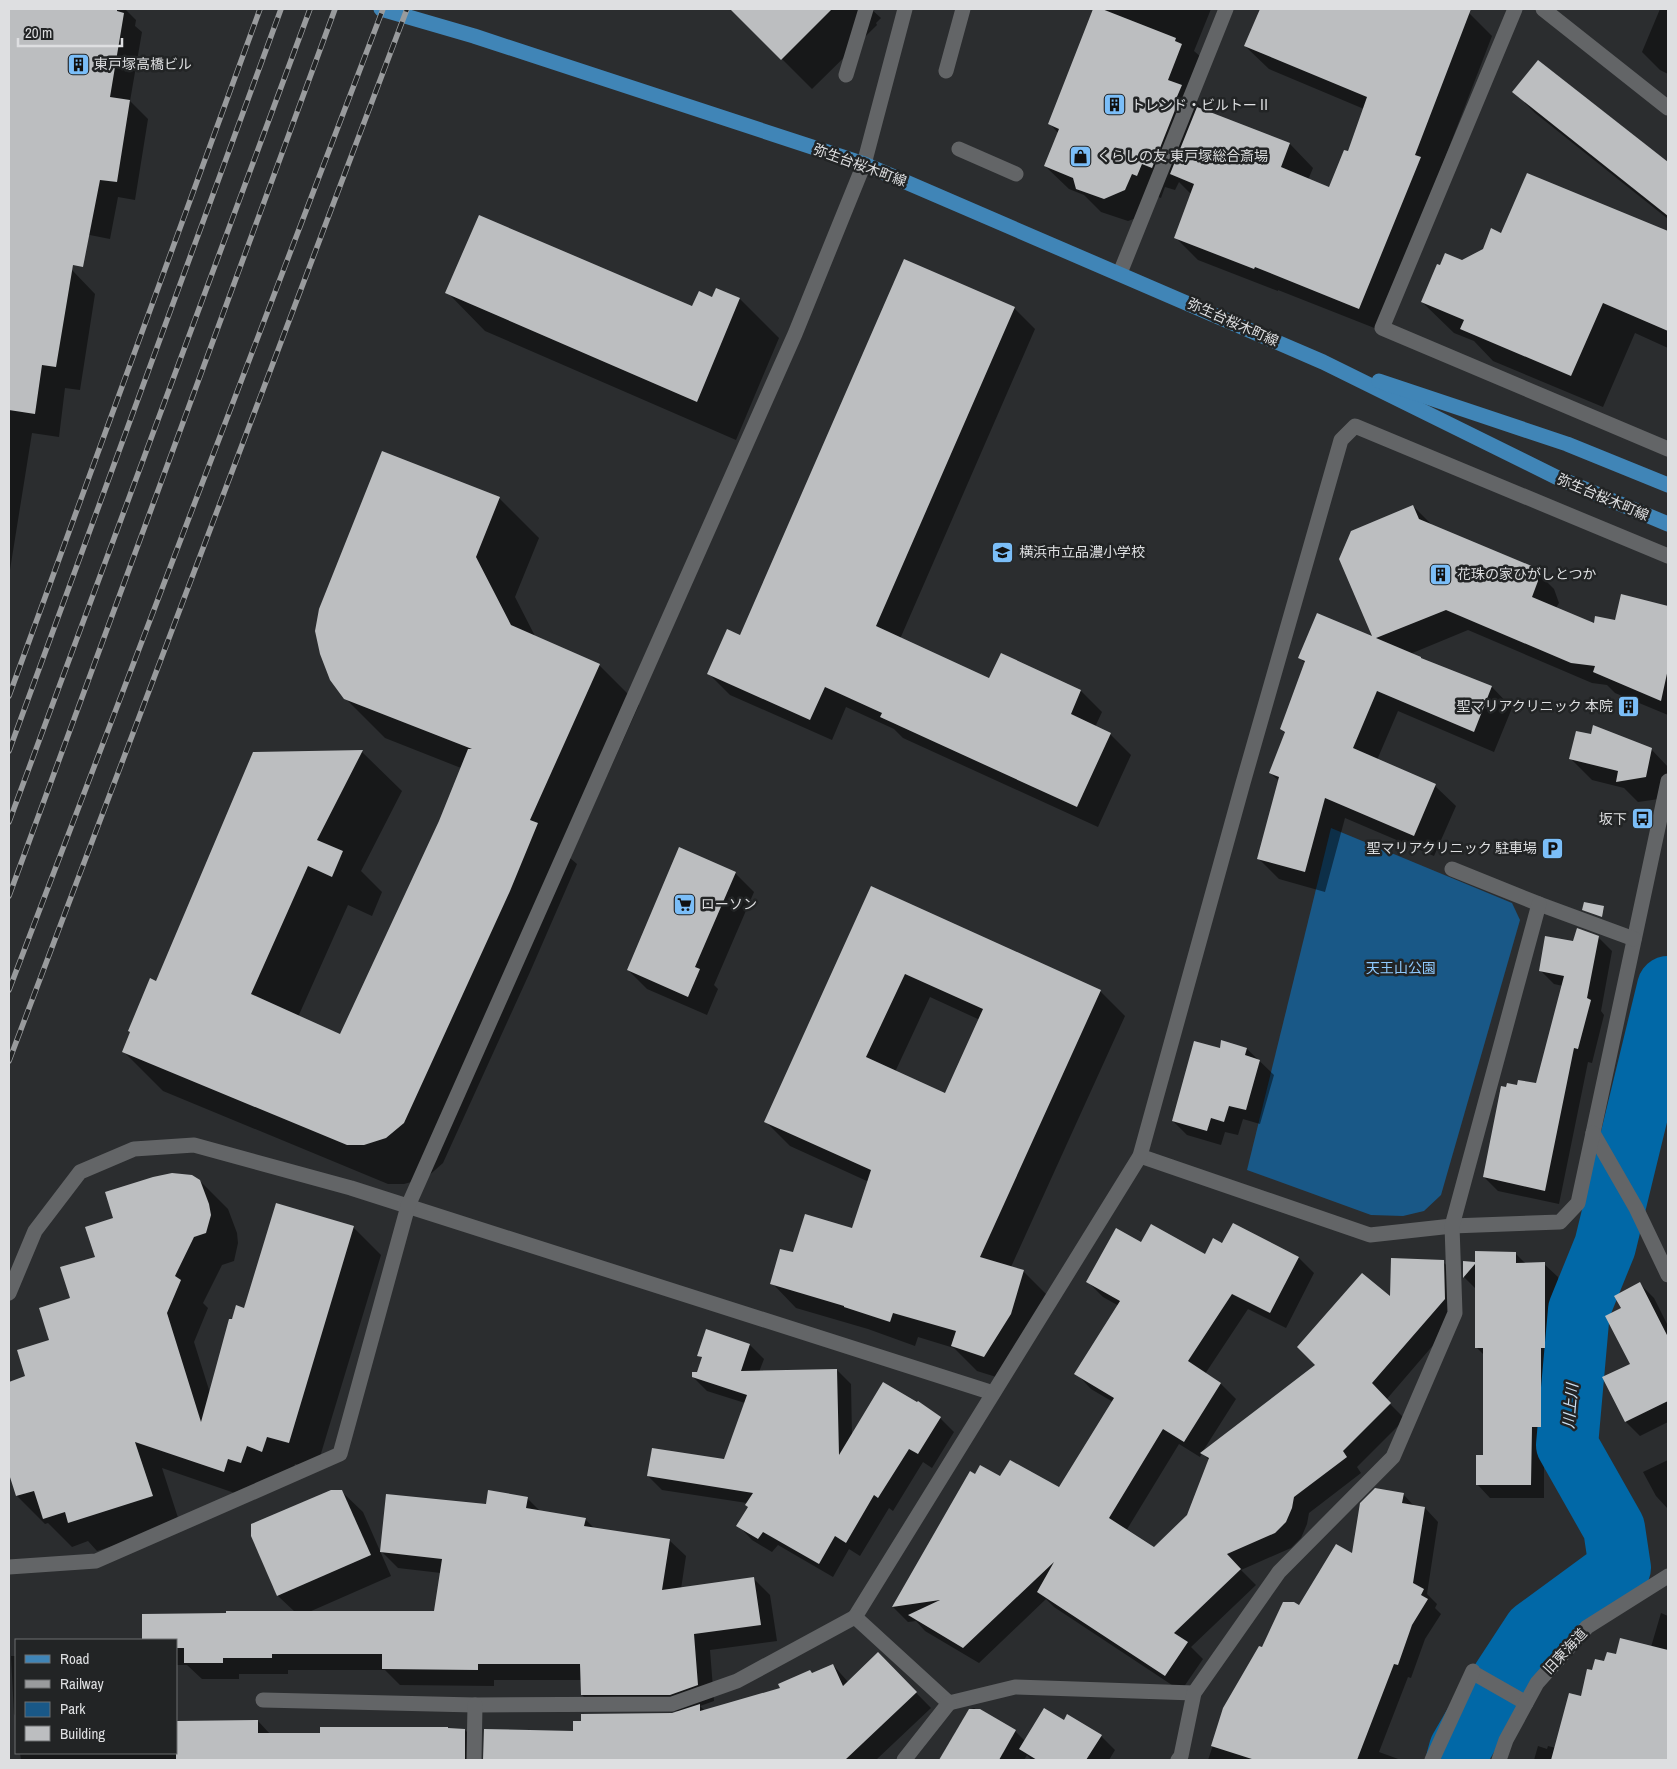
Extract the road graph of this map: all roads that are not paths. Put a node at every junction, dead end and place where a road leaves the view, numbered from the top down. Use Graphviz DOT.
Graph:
graph roads {
  1 [pos="381,9"];
  2 [pos="866,9"];
  3 [pos="905,9"];
  4 [pos="963,9"];
  5 [pos="1226,9"];
  6 [pos="1514,9"];
  7 [pos="1543,9"];
  8 [pos="946,70"];
  9 [pos="846,75"];
  10 [pos="1668,108"];
  11 [pos="959,149"];
  12 [pos="864,164"];
  13 [pos="1016,174"];
  14 [pos="1120,273"];
  15 [pos="1323,362"];
  16 [pos="1668,449"];
  17 [pos="1668,485"];
  18 [pos="1668,524"];
  19 [pos="1668,556"];
  20 [pos="1668,781"];
  21 [pos="1452,869"];
  22 [pos="1539,904"];
  23 [pos="1634,939"];
  24 [pos="1593,1133"];
  25 [pos="1140,1156"];
  26 [pos="408,1206"];
  27 [pos="1452,1226"];
  28 [pos="1668,1275"];
  29 [pos="9,1292"];
  30 [pos="993,1392"];
  31 [pos="9,1567"];
  32 [pos="1668,1576"];
  33 [pos="855,1617"];
  34 [pos="1194,1693"];
  35 [pos="263,1700"];
  36 [pos="948,1703"];
  37 [pos="1526,1703"];
  38 [pos="475,1705"];
  39 [pos="474,1760"];
  40 [pos="904,1760"];
  41 [pos="1178,1760"];
  42 [pos="1432,1760"];
  43 [pos="1499,1760"];
  1 -- 12 [label="main road, 弥生台桜木町線"];
  2 -- 9 [label="street"];
  3 -- 12 [label="street"];
  4 -- 8 [label="street"];
  5 -- 14 [label="street"];
  6 -- 16 [label="street"];
  7 -- 10 [label="street"];
  11 -- 13 [label="street"];
  12 -- 14 [label="main road, 弥生台桜木町線"];
  12 -- 26 [label="street"];
  14 -- 15 [label="main road, 弥生台桜木町線"];
  15 -- 17 [label="main road, 弥生台桜木町線"];
  15 -- 18 [label="main road, 弥生台桜木町線"];
  19 -- 25 [label="street"];
  20 -- 23 [label="street"];
  21 -- 22 [label="street"];
  22 -- 23 [label="street"];
  22 -- 27 [label="street"];
  23 -- 24 [label="street"];
  24 -- 27 [label="street"];
  24 -- 28 [label="street"];
  25 -- 27 [label="street"];
  25 -- 30 [label="street"];
  26 -- 29 [label="street"];
  26 -- 30 [label="street"];
  26 -- 31 [label="street"];
  27 -- 34 [label="street"];
  30 -- 33 [label="street"];
  32 -- 37 [label="street, 旧東海道"];
  33 -- 36 [label="street"];
  33 -- 38 [label="street"];
  34 -- 36 [label="street"];
  34 -- 41 [label="street"];
  35 -- 38 [label="street"];
  36 -- 40 [label="street"];
  37 -- 42 [label="street"];
  37 -- 43 [label="street, 旧東海道"];
  38 -- 39 [label="street"];
}
